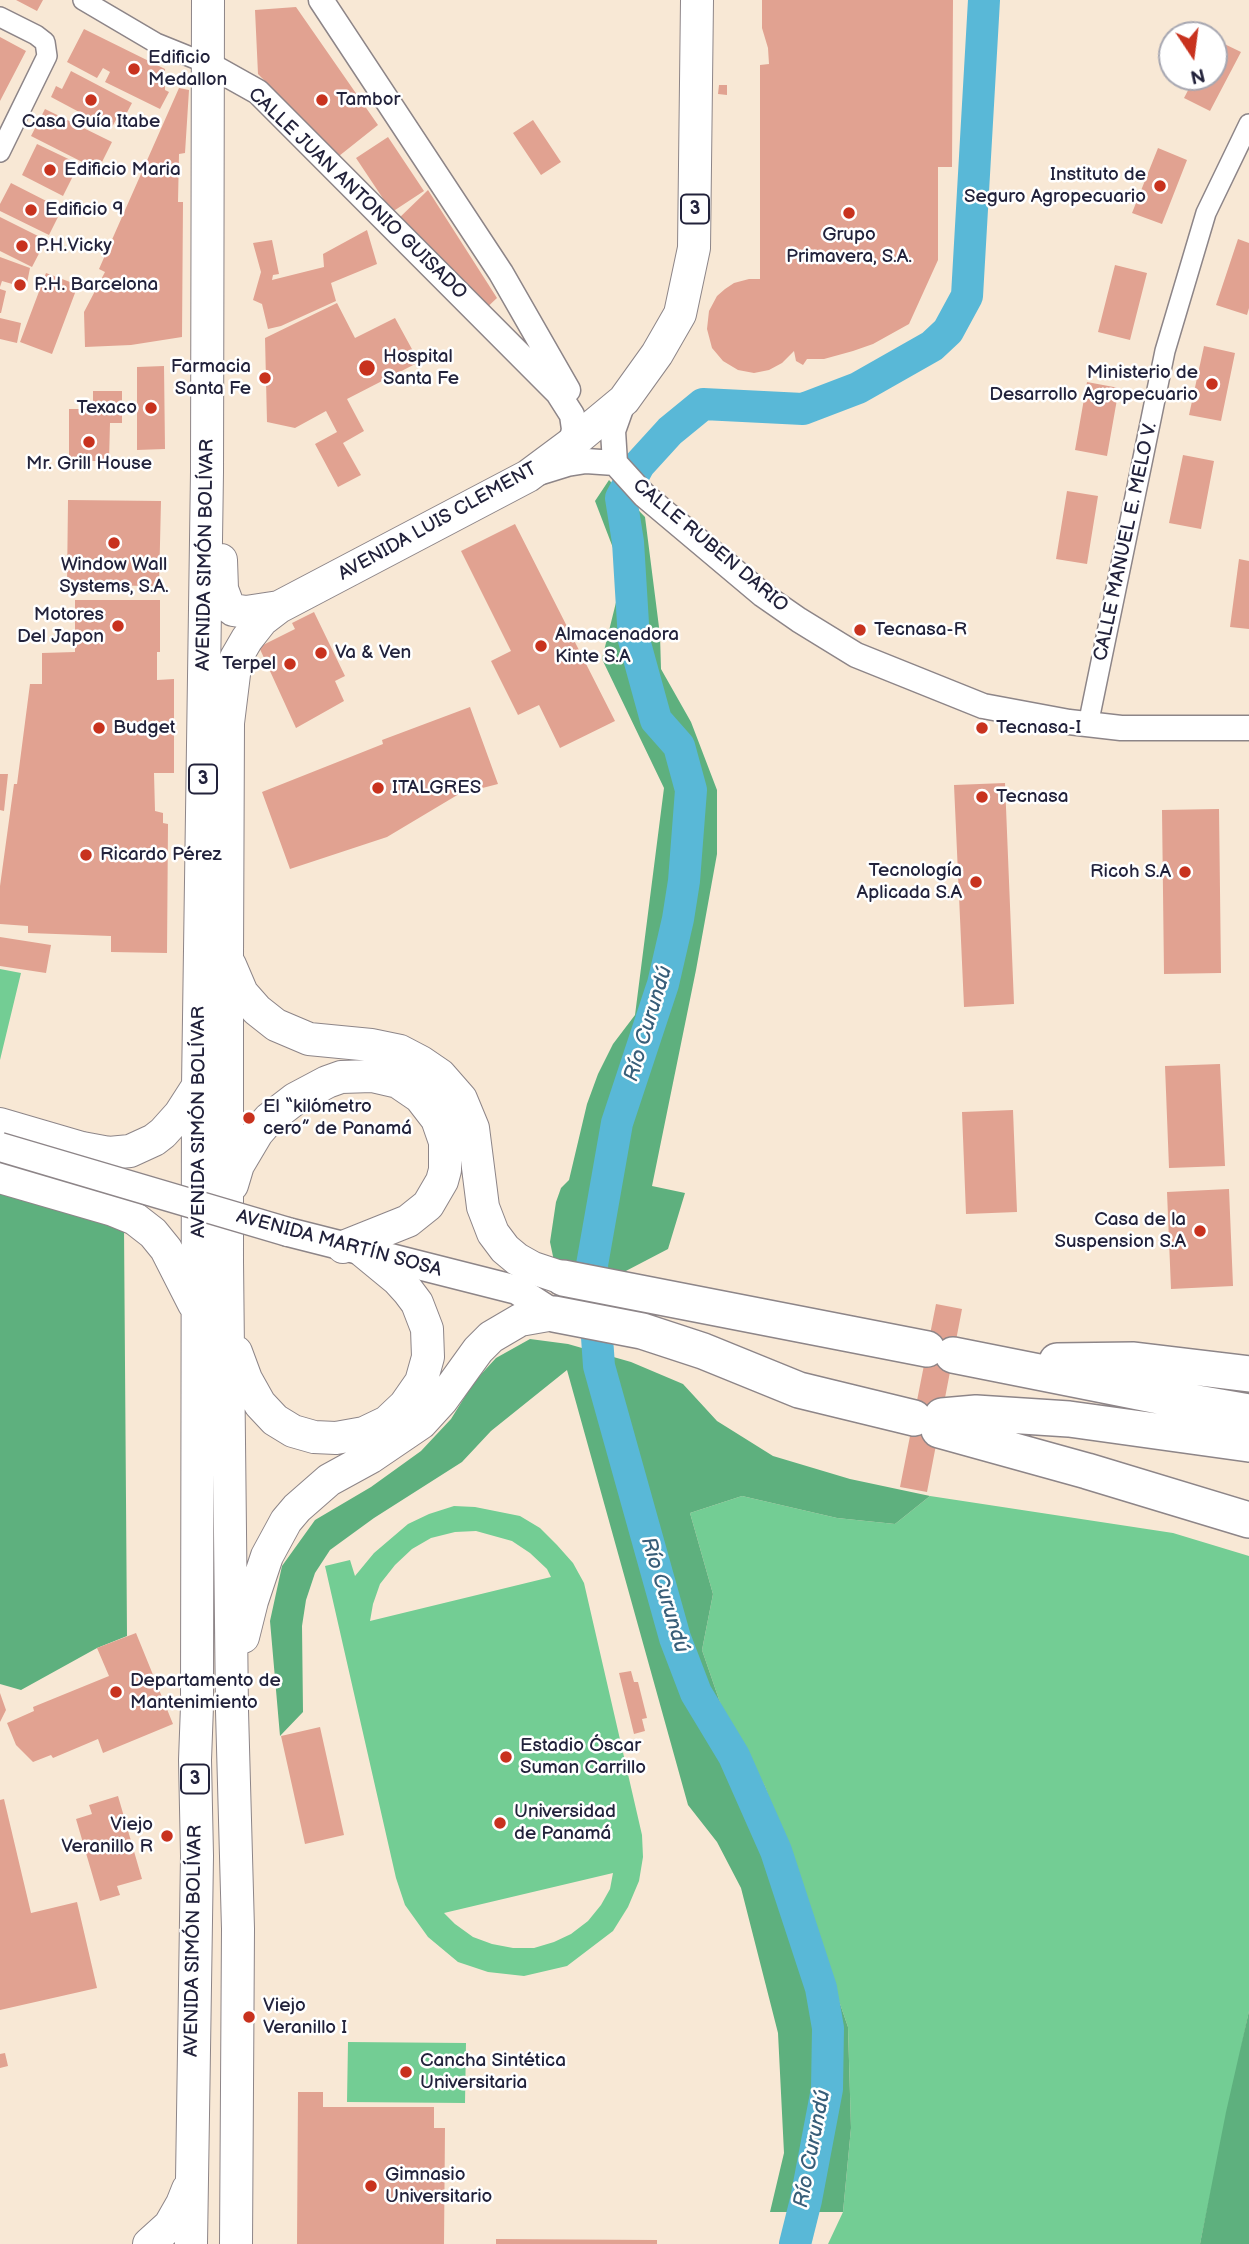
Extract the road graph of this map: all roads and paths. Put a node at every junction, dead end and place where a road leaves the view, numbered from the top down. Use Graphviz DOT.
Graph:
graph roads {
  1 [pos="83,0"];
  2 [pos="208,0"];
  3 [pos="321,0"];
  4 [pos="697,0"];
  5 [pos="0,17"];
  6 [pos="208,64"];
  7 [pos="1249,124"];
  8 [pos="0,152"];
  9 [pos="527,321"];
  10 [pos="506,341"];
  11 [pos="617,407"];
  12 [pos="571,444"];
  13 [pos="617,465"];
  14 [pos="207,472"];
  15 [pos="528,476"];
  16 [pos="279,607"];
  17 [pos="1088,724"];
  18 [pos="1249,728"];
  19 [pos="227,956"];
  20 [pos="198,1086"];
  21 [pos="0,1124"];
  22 [pos="0,1147"];
  23 [pos="0,1177"];
  24 [pos="227,1199"];
  25 [pos="354,1250"];
  26 [pos="566,1279"];
  27 [pos="517,1290"];
  28 [pos="198,1313"];
  29 [pos="557,1314"];
  30 [pos="228,1319"];
  31 [pos="991,1362"];
  32 [pos="1249,1374"];
  33 [pos="1249,1412"];
  34 [pos="931,1421"];
  35 [pos="1249,1444"];
  36 [pos="1249,1520"];
  37 [pos="232,1711"];
  38 [pos="191,2181"];
  39 [pos="149,2244"];
  40 [pos="191,2244"];
  41 [pos="236,2244"];
  1 -- 6 [label="street, CALLE JUAN ANTONIO GUISADO"];
  2 -- 6 [label="main road, AVENIDA SIMÓN BOLÍVAR / 3"];
  3 -- 9 [label="street"];
  4 -- 11 [label="main road, AVENIDA LUIS CLEMENT / 3"];
  5 -- 8 [label="street"];
  6 -- 10 [label="street, CALLE JUAN ANTONIO GUISADO"];
  6 -- 14 [label="main road, AVENIDA SIMÓN BOLÍVAR / 3"];
  7 -- 17 [label="street, CALLE MANUEL E. MELO V."];
  9 -- 10 [label="street"];
  9 -- 11 [label="street"];
  10 -- 12 [label="street, CALLE JUAN ANTONIO GUISADO"];
  11 -- 12 [label="main road, AVENIDA LUIS CLEMENT / 3"];
  11 -- 13 [label="street, CALLE RUBEN DARIO"];
  12 -- 15 [label="main road, AVENIDA LUIS CLEMENT / 3"];
  13 -- 15 [label="street, CALLE RUBEN DARIO"];
  13 -- 17 [label="street, CALLE RUBEN DARIO"];
  14 -- 16 [label="main road"];
  14 -- 20 [label="main road, AVENIDA SIMÓN BOLÍVAR / 3"];
  15 -- 16 [label="main road, AVENIDA LUIS CLEMENT / 3"];
  16 -- 19 [label="main road, AVENIDA SIMÓN BOLÍVAR / 3"];
  17 -- 18 [label="street, CALLE RUBEN DARIO"];
  19 -- 24 [label="main road, AVENIDA SIMÓN BOLÍVAR / 3"];
  19 -- 26 [label="main road"];
  20 -- 21 [label="main road"];
  20 -- 28 [label="main road, AVENIDA SIMÓN BOLÍVAR / 3"];
  22 -- 25 [label="main road, AVENIDA MARTÍN SOSA, bridge"];
  23 -- 28 [label="main road"];
  24 -- 25 [label="main road"];
  24 -- 30 [label="main road, AVENIDA SIMÓN BOLÍVAR / 3"];
  25 -- 27 [label="main road, AVENIDA MARTÍN SOSA"];
  25 -- 30 [label="main road"];
  26 -- 27 [label="main road, AVENIDA MARTÍN SOSA"];
  26 -- 31 [label="highway"];
  27 -- 29 [label="main road, AVENIDA MARTÍN SOSA"];
  28 -- 38 [label="main road, AVENIDA SIMÓN BOLÍVAR / 3"];
  29 -- 34 [label="highway"];
  29 -- 37 [label="main road"];
  30 -- 37 [label="main road, AVENIDA SIMÓN BOLÍVAR / 3"];
  31 -- 32 [label="highway"];
  31 -- 33 [label="highway"];
  34 -- 35 [label="highway"];
  34 -- 36 [label="highway"];
  37 -- 41 [label="main road, AVENIDA SIMÓN BOLÍVAR / 3"];
  38 -- 39 [label="main road"];
  38 -- 40 [label="main road, AVENIDA SIMÓN BOLÍVAR / 3"];
}
